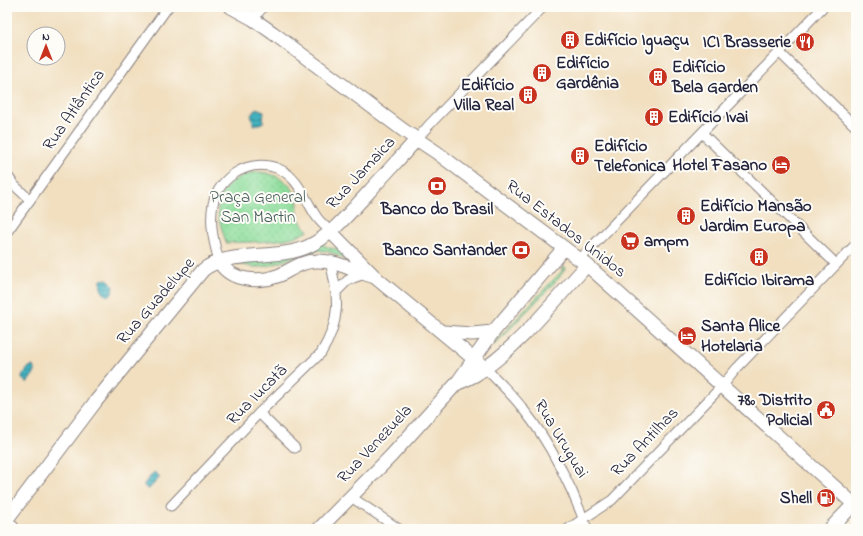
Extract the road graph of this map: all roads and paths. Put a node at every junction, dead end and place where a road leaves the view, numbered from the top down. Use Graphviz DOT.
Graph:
graph roads {
  1 [pos="168,7"];
  2 [pos="232,7"];
  3 [pos="263,7"];
  4 [pos="543,7"];
  5 [pos="823,7"];
  6 [pos="253,19"];
  7 [pos="780,52"];
  8 [pos="856,127"];
  9 [pos="702,133"];
  10 [pos="417,139"];
  11 [pos="7,175"];
  12 [pos="30,200"];
  13 [pos="330,231"];
  14 [pos="7,232"];
  15 [pos="856,244"];
  16 [pos="564,248"];
  17 [pos="219,261"];
  18 [pos="330,262"];
  19 [pos="583,262"];
  20 [pos="836,264"];
  21 [pos="370,276"];
  22 [pos="337,291"];
  23 [pos="443,332"];
  24 [pos="493,332"];
  25 [pos="475,359"];
  26 [pos="485,368"];
  27 [pos="457,383"];
  28 [pos="722,386"];
  29 [pos="259,413"];
  30 [pos="295,448"];
  31 [pos="351,497"];
  32 [pos="855,504"];
  33 [pos="171,506"];
  34 [pos="7,519"];
  35 [pos="583,519"];
  36 [pos="7,524"];
  37 [pos="12,529"];
  38 [pos="319,529"];
  39 [pos="399,529"];
  40 [pos="568,529"];
  41 [pos="587,529"];
  42 [pos="830,529"];
  1 -- 12 [label="street, Rua Atlântica"];
  2 -- 6 [label="street, Rua Estados Unidos"];
  3 -- 6 [label="street"];
  4 -- 10 [label="street"];
  5 -- 7 [label="street"];
  6 -- 10 [label="street, Rua Estados Unidos"];
  7 -- 8 [label="street"];
  7 -- 9 [label="street"];
  9 -- 19 [label="street"];
  9 -- 20 [label="street"];
  10 -- 13 [label="street, Rua Jamaica"];
  10 -- 16 [label="street, Rua Estados Unidos"];
  11 -- 12 [label="street"];
  12 -- 14 [label="street, Rua Atlântica"];
  13 -- 17 [label="street, Rua Guadelupe"];
  13 -- 17 [label="street"];
  13 -- 21 [label="street"];
  15 -- 20 [label="street, Rua Antilhas"];
  16 -- 19 [label="street, Rua Estados Unidos"];
  16 -- 24 [label="street, Rua Venezuela"];
  17 -- 18 [label="street"];
  17 -- 34 [label="street, Rua Guadelupe"];
  18 -- 21 [label="street"];
  18 -- 22 [label="street, Rua Iucatã"];
  19 -- 26 [label="street, Rua Venezuela"];
  19 -- 28 [label="street, Rua Estados Unidos"];
  20 -- 28 [label="street, Rua Antilhas"];
  21 -- 22 [label="street"];
  21 -- 23 [label="street"];
  22 -- 29 [label="street, Rua Iucatã"];
  23 -- 24 [label="street"];
  23 -- 25 [label="street"];
  24 -- 25 [label="street, Rua Venezuela"];
  25 -- 26 [label="street, Rua Uruguai"];
  25 -- 27 [label="street, Rua Venezuela"];
  26 -- 27 [label="street, Rua Venezuela"];
  26 -- 35 [label="street, Rua Uruguai"];
  27 -- 31 [label="street, Rua Venezuela"];
  28 -- 32 [label="street, Rua Estados Unidos"];
  28 -- 35 [label="street, Rua Antilhas"];
  29 -- 30 [label="street"];
  29 -- 33 [label="street, Rua Iucatã"];
  31 -- 38 [label="street, Rua Venezuela"];
  31 -- 39 [label="street"];
  32 -- 42 [label="street"];
  35 -- 40 [label="street, Rua Antilhas"];
  35 -- 41 [label="street, Rua Uruguai"];
  36 -- 37 [label="main road"];
}
